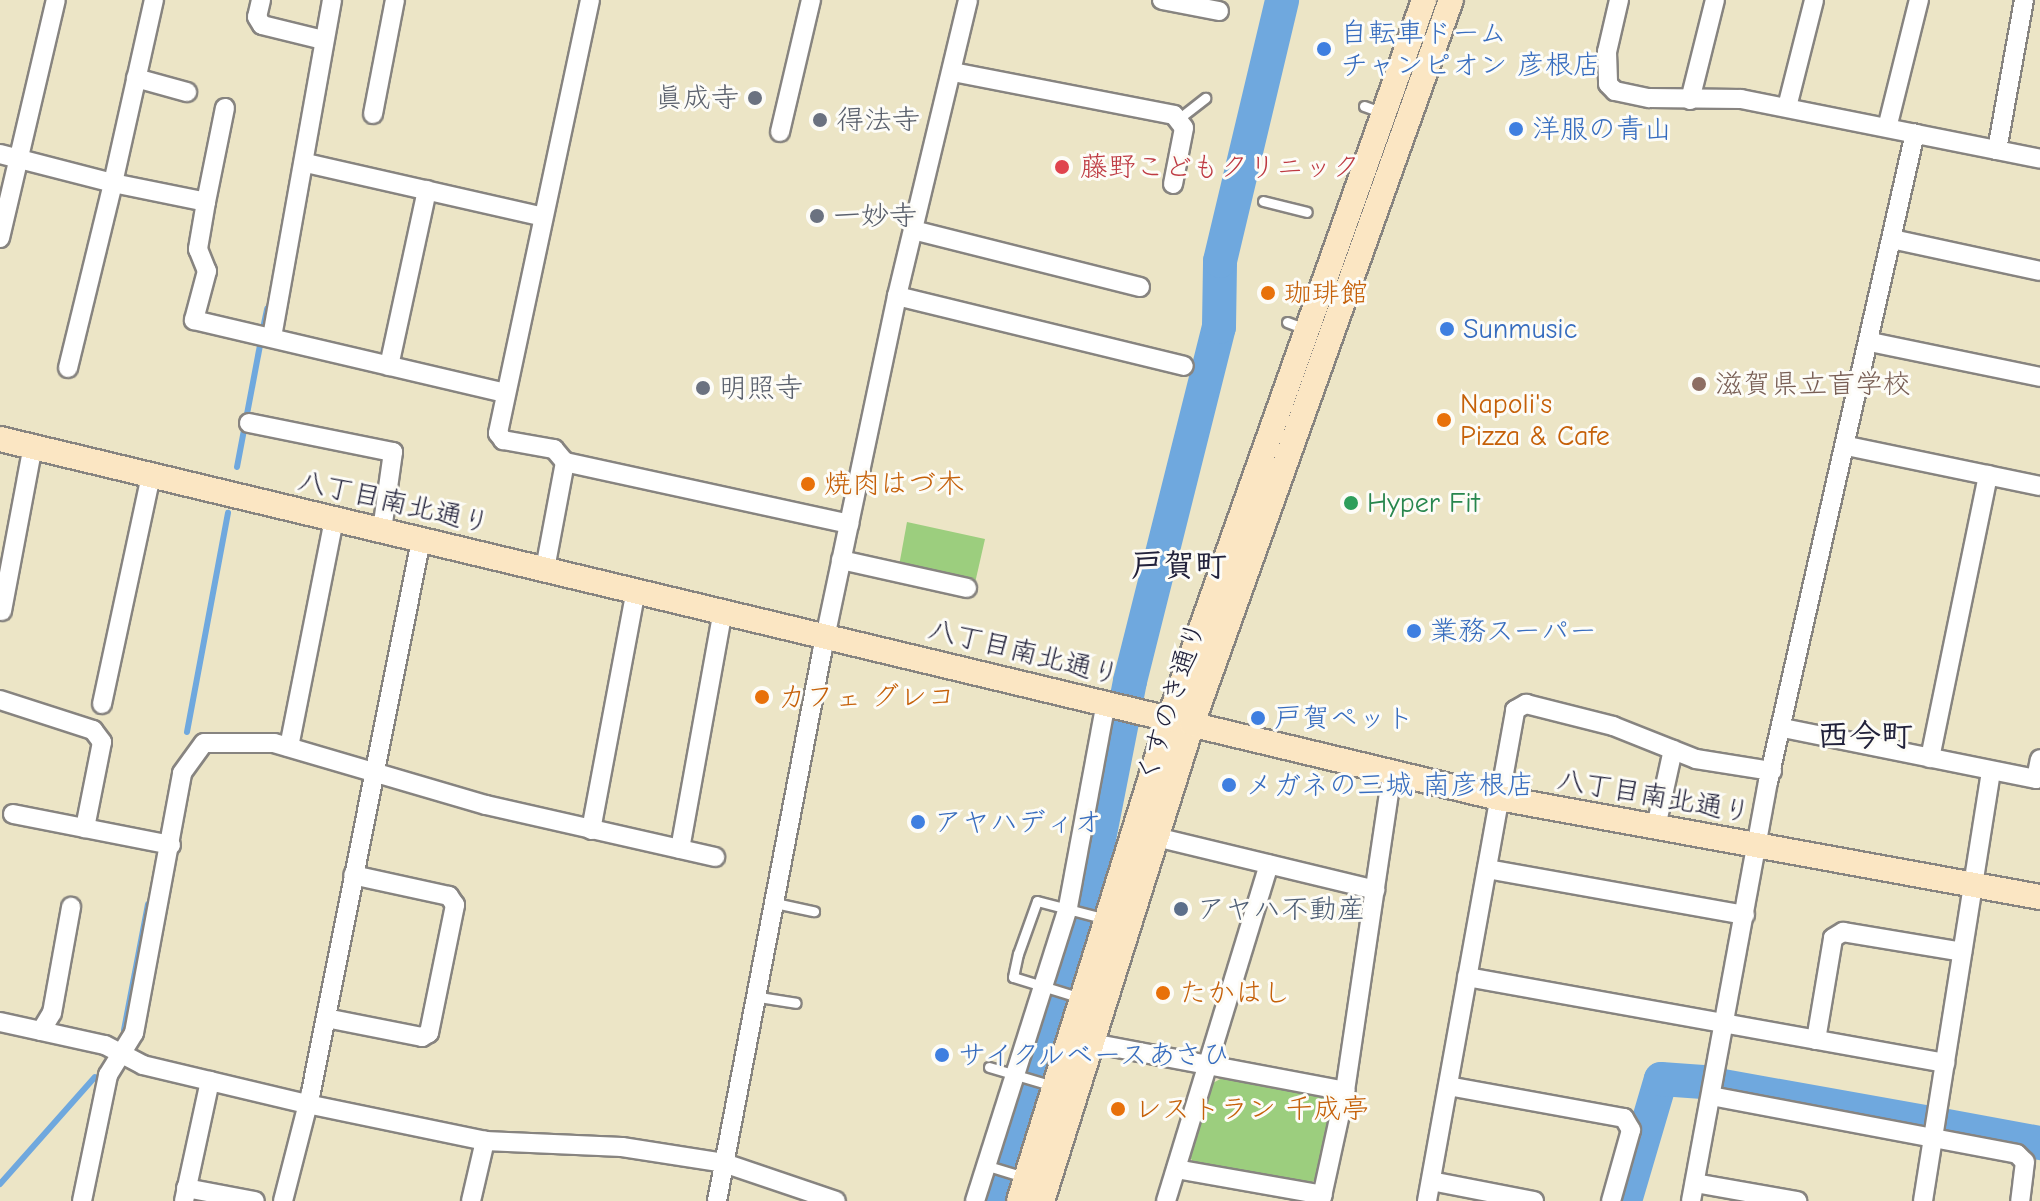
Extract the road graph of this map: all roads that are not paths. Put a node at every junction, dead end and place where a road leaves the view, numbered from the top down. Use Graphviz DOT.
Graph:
graph roads {
  1 [pos="56,0"];
  2 [pos="154,0"];
  3 [pos="261,0"];
  4 [pos="332,0"];
  5 [pos="395,0"];
  6 [pos="590,0"];
  7 [pos="811,0"];
  8 [pos="968,0"];
  9 [pos="1162,0"];
  10 [pos="1424,0"];
  11 [pos="1451,0"];
  12 [pos="1619,0"];
  13 [pos="1715,0"];
  14 [pos="1814,0"];
  15 [pos="1919,0"];
  16 [pos="2024,0"];
  17 [pos="1219,11"];
  18 [pos="323,40"];
  19 [pos="953,72"];
  20 [pos="136,78"];
  21 [pos="187,92"];
  22 [pos="1205,98"];
  23 [pos="1690,100"];
  24 [pos="1787,107"];
  25 [pos="225,108"];
  26 [pos="373,114"];
  27 [pos="1177,120"];
  28 [pos="1888,124"];
  29 [pos="780,132"];
  30 [pos="1915,133"];
  31 [pos="1997,150"];
  32 [pos="0,154"];
  33 [pos="19,159"];
  34 [pos="2040,159"];
  35 [pos="306,163"];
  36 [pos="113,183"];
  37 [pos="1173,184"];
  38 [pos="427,190"];
  39 [pos="1263,201"];
  40 [pos="206,202"];
  41 [pos="1307,212"];
  42 [pos="543,217"];
  43 [pos="913,230"];
  44 [pos="0,238"];
  45 [pos="1892,239"];
  46 [pos="2040,271"];
  47 [pos="1140,287"];
  48 [pos="897,296"];
  49 [pos="272,337"];
  50 [pos="1870,342"];
  51 [pos="389,366"];
  52 [pos="1184,366"];
  53 [pos="68,368"];
  54 [pos="2040,377"];
  55 [pos="506,393"];
  56 [pos="249,423"];
  57 [pos="0,439"];
  58 [pos="33,446"];
  59 [pos="1847,446"];
  60 [pos="565,462"];
  61 [pos="151,475"];
  62 [pos="1988,475"];
  63 [pos="2040,486"];
  64 [pos="334,519"];
  65 [pos="849,524"];
  66 [pos="382,530"];
  67 [pos="421,540"];
  68 [pos="841,560"];
  69 [pos="545,569"];
  70 [pos="967,588"];
  71 [pos="636,590"];
  72 [pos="723,610"];
  73 [pos="2,611"];
  74 [pos="826,635"];
  75 [pos="0,700"];
  76 [pos="102,704"];
  77 [pos="1118,705"];
  78 [pos="1181,722"];
  79 [pos="1783,728"];
  80 [pos="289,747"];
  81 [pos="1673,750"];
  82 [pos="1930,758"];
  83 [pos="2040,759"];
  84 [pos="1772,771"];
  85 [pos="1991,771"];
  86 [pos="1392,773"];
  87 [pos="373,775"];
  88 [pos="2038,779"];
  89 [pos="1499,798"];
  90 [pos="13,814"];
  91 [pos="1656,827"];
  92 [pos="85,828"];
  93 [pos="591,830"];
  94 [pos="1132,832"];
  95 [pos="1158,837"];
  96 [pos="171,845"];
  97 [pos="1758,846"];
  98 [pos="680,849"];
  99 [pos="715,857"];
  100 [pos="1269,864"];
  101 [pos="1487,869"];
  102 [pos="353,875"];
  103 [pos="1974,885"];
  104 [pos="1375,890"];
  105 [pos="2040,897"];
  106 [pos="775,903"];
  107 [pos="71,907"];
  108 [pos="1072,908"];
  109 [pos="814,911"];
  110 [pos="1745,915"];
  111 [pos="1097,916"];
  112 [pos="1962,952"];
  113 [pos="1467,977"];
  114 [pos="1047,987"];
  115 [pos="1074,996"];
  116 [pos="759,997"];
  117 [pos="796,1003"];
  118 [pos="326,1018"];
  119 [pos="0,1022"];
  120 [pos="1724,1023"];
  121 [pos="41,1031"];
  122 [pos="1068,1039"];
  123 [pos="1816,1040"];
  124 [pos="1093,1043"];
  125 [pos="123,1054"];
  126 [pos="1945,1063"];
  127 [pos="1207,1065"];
  128 [pos="989,1067"];
  129 [pos="1019,1076"];
  130 [pos="210,1081"];
  131 [pos="1046,1084"];
  132 [pos="1448,1086"];
  133 [pos="1345,1091"];
  134 [pos="1711,1096"];
  135 [pos="307,1104"];
  136 [pos="1934,1137"];
  137 [pos="485,1141"];
  138 [pos="724,1163"];
  139 [pos="991,1166"];
  140 [pos="1176,1169"];
  141 [pos="1431,1181"];
  142 [pos="1018,1183"];
  143 [pos="1693,1192"];
  144 [pos="185,1194"];
  145 [pos="1322,1198"];
  146 [pos="82,1201"];
  147 [pos="255,1201"];
  148 [pos="283,1201"];
  149 [pos="471,1201"];
  150 [pos="717,1201"];
  151 [pos="836,1201"];
  152 [pos="975,1201"];
  153 [pos="1042,1201"];
  154 [pos="1166,1201"];
  155 [pos="1427,1201"];
  156 [pos="1534,1201"];
  157 [pos="1611,1201"];
  158 [pos="1797,1201"];
  159 [pos="1923,1201"];
  160 [pos="2020,1201"];
  1 -- 33 [label="street"];
  2 -- 20 [label="street"];
  3 -- 18 [label="street"];
  4 -- 18 [label="street"];
  5 -- 26 [label="street"];
  6 -- 42 [label="street"];
  7 -- 29 [label="street"];
  8 -- 19 [label="street"];
  9 -- 17 [label="street"];
  10 -- 78 [label="main road, くすのき通り"];
  11 -- 78 [label="main road, くすのき通り"];
  12 -- 23 [label="street"];
  13 -- 23 [label="street"];
  14 -- 24 [label="street"];
  15 -- 28 [label="street"];
  16 -- 31 [label="street"];
  18 -- 35 [label="street"];
  19 -- 27 [label="street"];
  19 -- 43 [label="street"];
  20 -- 21 [label="street"];
  20 -- 36 [label="street"];
  22 -- 27 [label="lane"];
  23 -- 24 [label="street"];
  24 -- 28 [label="street"];
  25 -- 40 [label="street"];
  27 -- 37 [label="street"];
  28 -- 30 [label="street"];
  30 -- 31 [label="street"];
  30 -- 45 [label="street"];
  31 -- 34 [label="street"];
  32 -- 33 [label="street"];
  33 -- 36 [label="street"];
  33 -- 44 [label="street"];
  35 -- 38 [label="street"];
  35 -- 49 [label="street"];
  36 -- 40 [label="street"];
  36 -- 53 [label="street"];
  38 -- 42 [label="street"];
  38 -- 51 [label="street"];
  39 -- 41 [label="lane"];
  40 -- 49 [label="street"];
  42 -- 55 [label="street"];
  43 -- 47 [label="street"];
  43 -- 48 [label="street"];
  45 -- 46 [label="street"];
  45 -- 50 [label="street"];
  48 -- 52 [label="street"];
  48 -- 65 [label="street"];
  49 -- 51 [label="street"];
  50 -- 54 [label="street"];
  50 -- 59 [label="street"];
  51 -- 55 [label="street"];
  55 -- 60 [label="street"];
  56 -- 66 [label="street"];
  57 -- 58 [label="main road, 八丁目南北通り"];
  58 -- 61 [label="main road, 八丁目南北通り"];
  58 -- 73 [label="street"];
  59 -- 62 [label="street"];
  59 -- 79 [label="street"];
  60 -- 65 [label="street"];
  60 -- 69 [label="street"];
  61 -- 64 [label="main road, 八丁目南北通り"];
  61 -- 76 [label="street"];
  62 -- 63 [label="street"];
  62 -- 82 [label="street"];
  64 -- 66 [label="main road, 八丁目南北通り"];
  64 -- 80 [label="street"];
  65 -- 68 [label="street"];
  66 -- 67 [label="main road, 八丁目南北通り"];
  67 -- 69 [label="main road, 八丁目南北通り"];
  67 -- 87 [label="street"];
  68 -- 70 [label="street"];
  68 -- 74 [label="street"];
  69 -- 71 [label="main road, 八丁目南北通り"];
  71 -- 72 [label="main road, 八丁目南北通り"];
  71 -- 93 [label="street"];
  72 -- 74 [label="main road, 八丁目南北通り"];
  72 -- 98 [label="street"];
  74 -- 77 [label="main road, 八丁目南北通り"];
  74 -- 106 [label="street"];
  75 -- 92 [label="street"];
  77 -- 78 [label="main road, 八丁目南北通り"];
  77 -- 108 [label="street"];
  78 -- 86 [label="main road, 八丁目南北通り"];
  78 -- 94 [label="main road, くすのき通り"];
  78 -- 95 [label="main road, くすのき通り"];
  79 -- 82 [label="street"];
  79 -- 84 [label="street"];
  80 -- 87 [label="street"];
  80 -- 96 [label="street"];
  81 -- 84 [label="street"];
  81 -- 89 [label="street"];
  81 -- 91 [label="street"];
  82 -- 85 [label="street"];
  83 -- 88 [label="street"];
  84 -- 97 [label="street"];
  85 -- 88 [label="street"];
  85 -- 103 [label="street"];
  86 -- 89 [label="main road, 八丁目南北通り"];
  86 -- 104 [label="street"];
  87 -- 93 [label="street"];
  87 -- 102 [label="street"];
  89 -- 91 [label="main road, 八丁目南北通り"];
  89 -- 101 [label="street"];
  90 -- 92 [label="street"];
  91 -- 97 [label="main road, 八丁目南北通り"];
  92 -- 96 [label="street"];
  93 -- 98 [label="street"];
  94 -- 95 [label="street"];
  94 -- 111 [label="main road, くすのき通り"];
  95 -- 100 [label="street"];
  95 -- 124 [label="main road, くすのき通り"];
  96 -- 125 [label="street"];
  97 -- 103 [label="main road, 八丁目南北通り"];
  97 -- 110 [label="street"];
  98 -- 99 [label="street"];
  100 -- 104 [label="street"];
  100 -- 127 [label="street"];
  101 -- 110 [label="street"];
  101 -- 113 [label="street"];
  102 -- 118 [label="street"];
  102 -- 118 [label="street"];
  103 -- 105 [label="main road, 八丁目南北通り"];
  103 -- 112 [label="street"];
  104 -- 133 [label="street"];
  106 -- 109 [label="lane"];
  106 -- 116 [label="street"];
  107 -- 121 [label="street"];
  108 -- 111 [label="lane"];
  108 -- 114 [label="street"];
  108 -- 114 [label="lane"];
  110 -- 120 [label="street"];
  111 -- 115 [label="main road, くすのき通り"];
  112 -- 123 [label="street"];
  112 -- 126 [label="street"];
  113 -- 120 [label="street"];
  113 -- 132 [label="street"];
  114 -- 115 [label="lane"];
  114 -- 129 [label="street"];
  115 -- 122 [label="main road, くすのき通り"];
  116 -- 117 [label="lane"];
  116 -- 138 [label="street"];
  118 -- 135 [label="street"];
  119 -- 121 [label="street"];
  120 -- 123 [label="street"];
  120 -- 134 [label="street"];
  121 -- 125 [label="street"];
  122 -- 124 [label="street"];
  122 -- 131 [label="main road, くすのき通り"];
  123 -- 126 [label="street"];
  124 -- 127 [label="street"];
  124 -- 153 [label="main road, くすのき通り"];
  125 -- 130 [label="street"];
  125 -- 146 [label="street"];
  126 -- 136 [label="street"];
  127 -- 133 [label="street"];
  127 -- 140 [label="street"];
  128 -- 129 [label="lane"];
  129 -- 131 [label="lane"];
  129 -- 139 [label="street"];
  130 -- 135 [label="street"];
  130 -- 144 [label="street"];
  131 -- 142 [label="main road, くすのき通り"];
  132 -- 141 [label="street"];
  132 -- 157 [label="street"];
  133 -- 145 [label="street"];
  134 -- 136 [label="street"];
  134 -- 143 [label="street"];
  135 -- 137 [label="street"];
  135 -- 148 [label="street"];
  136 -- 159 [label="street"];
  136 -- 160 [label="street"];
  137 -- 138 [label="street"];
  137 -- 149 [label="street"];
  138 -- 150 [label="street"];
  138 -- 151 [label="street"];
  139 -- 142 [label="lane"];
  139 -- 152 [label="street"];
  140 -- 145 [label="street"];
  140 -- 154 [label="street"];
  141 -- 155 [label="street"];
  141 -- 156 [label="street"];
  143 -- 158 [label="street"];
  144 -- 147 [label="street"];
}
